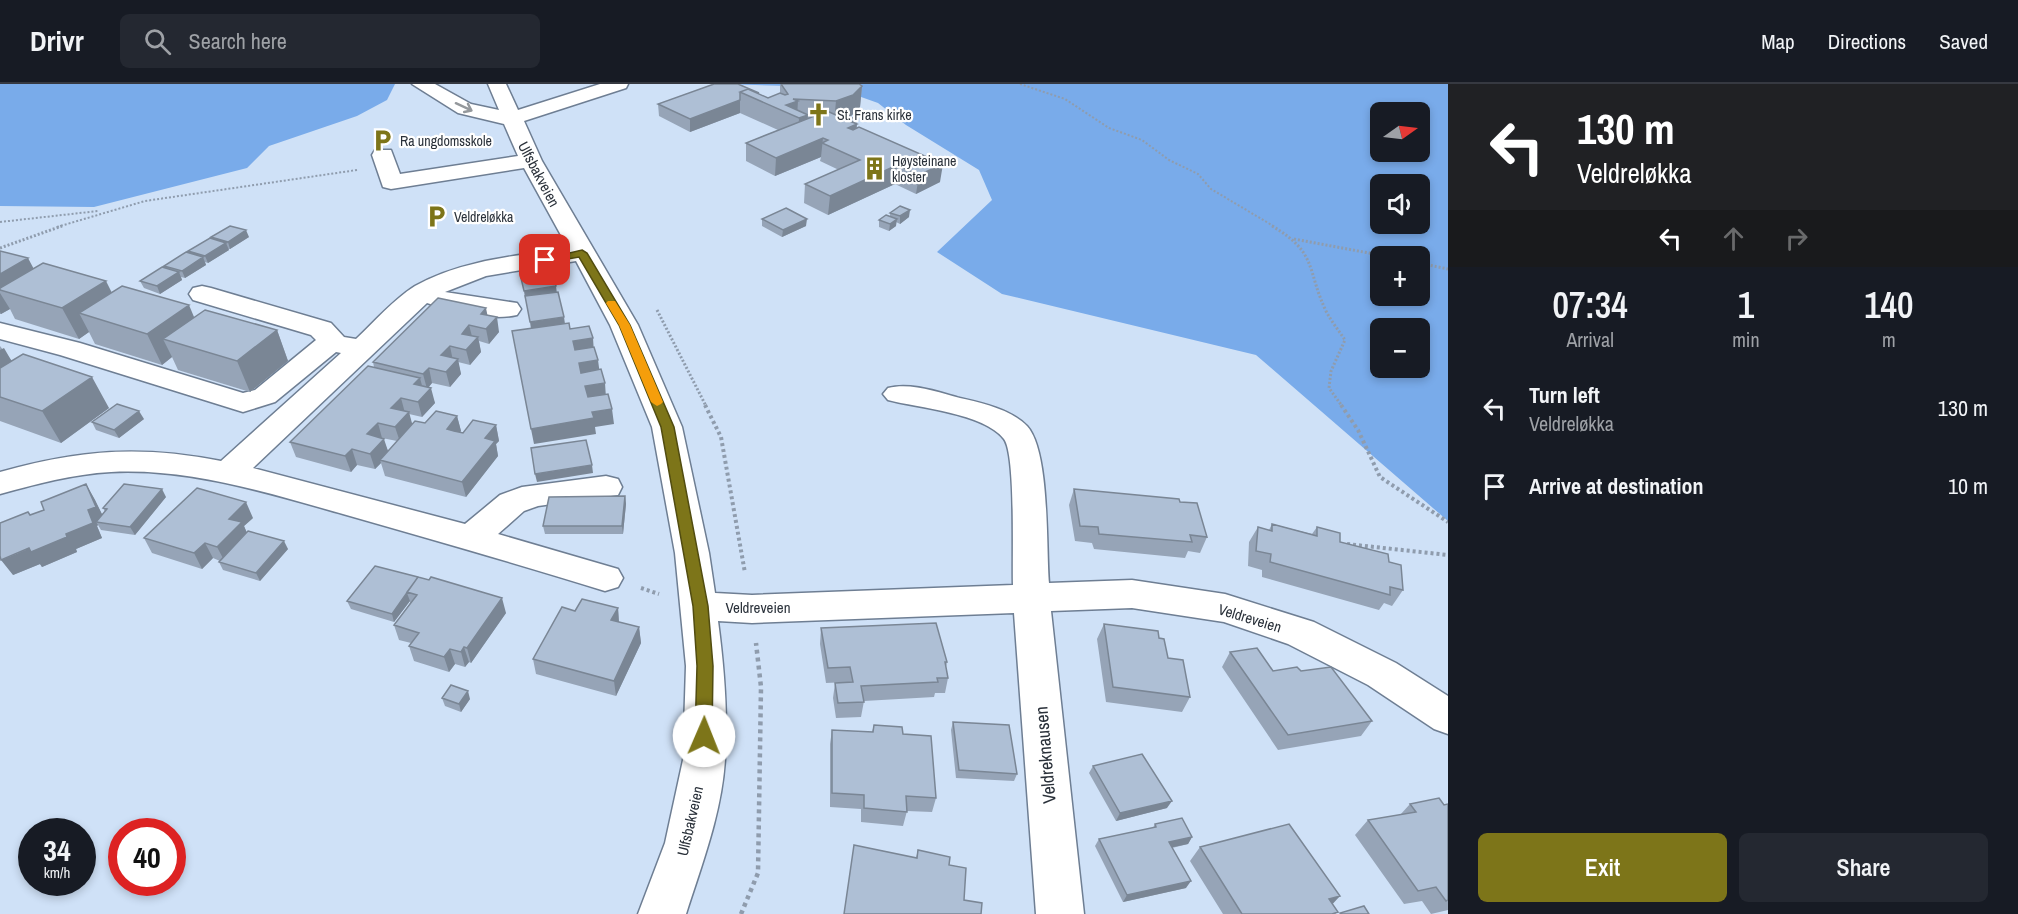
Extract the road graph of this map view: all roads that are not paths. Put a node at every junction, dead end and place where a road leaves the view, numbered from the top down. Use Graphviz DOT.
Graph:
graph roads {
  1 [pos="421,84"];
  2 [pos="497,84"];
  3 [pos="619,84"];
  4 [pos="512,119"];
  5 [pos="385,161"];
  6 [pos="531,161"];
  7 [pos="582,253"];
  8 [pos="422,293"];
  9 [pos="202,294"];
  10 [pos="508,309"];
  11 [pos="0,331"];
  12 [pos="335,343"];
  13 [pos="363,349"];
  14 [pos="898,394"];
  15 [pos="228,472"];
  16 [pos="0,483"];
  17 [pos="606,487"];
  18 [pos="472,537"];
  19 [pos="605,578"];
  20 [pos="1031,597"];
  21 [pos="700,606"];
  22 [pos="1448,717"];
  23 [pos="662,914"];
  24 [pos="1060,914"];
  1 -- 4 [label="street, one-way"];
  2 -- 4 [label="street, Ulfsbakveien"];
  3 -- 4 [label="street"];
  4 -- 6 [label="street, Ulfsbakveien"];
  5 -- 6 [label="street"];
  6 -- 7 [label="street, Ulfsbakveien"];
  7 -- 8 [label="street"];
  7 -- 21 [label="street, Ulfsbakveien"];
  8 -- 10 [label="street"];
  8 -- 13 [label="street"];
  9 -- 12 [label="street"];
  11 -- 12 [label="street"];
  12 -- 13 [label="street"];
  13 -- 15 [label="street"];
  14 -- 20 [label="street"];
  15 -- 16 [label="street"];
  15 -- 18 [label="street"];
  17 -- 18 [label="street"];
  18 -- 19 [label="street"];
  20 -- 21 [label="street, Veldreveien"];
  20 -- 22 [label="street, Veldreveien"];
  20 -- 24 [label="street, Veldreknausen"];
  21 -- 23 [label="street, Ulfsbakveien"];
}
